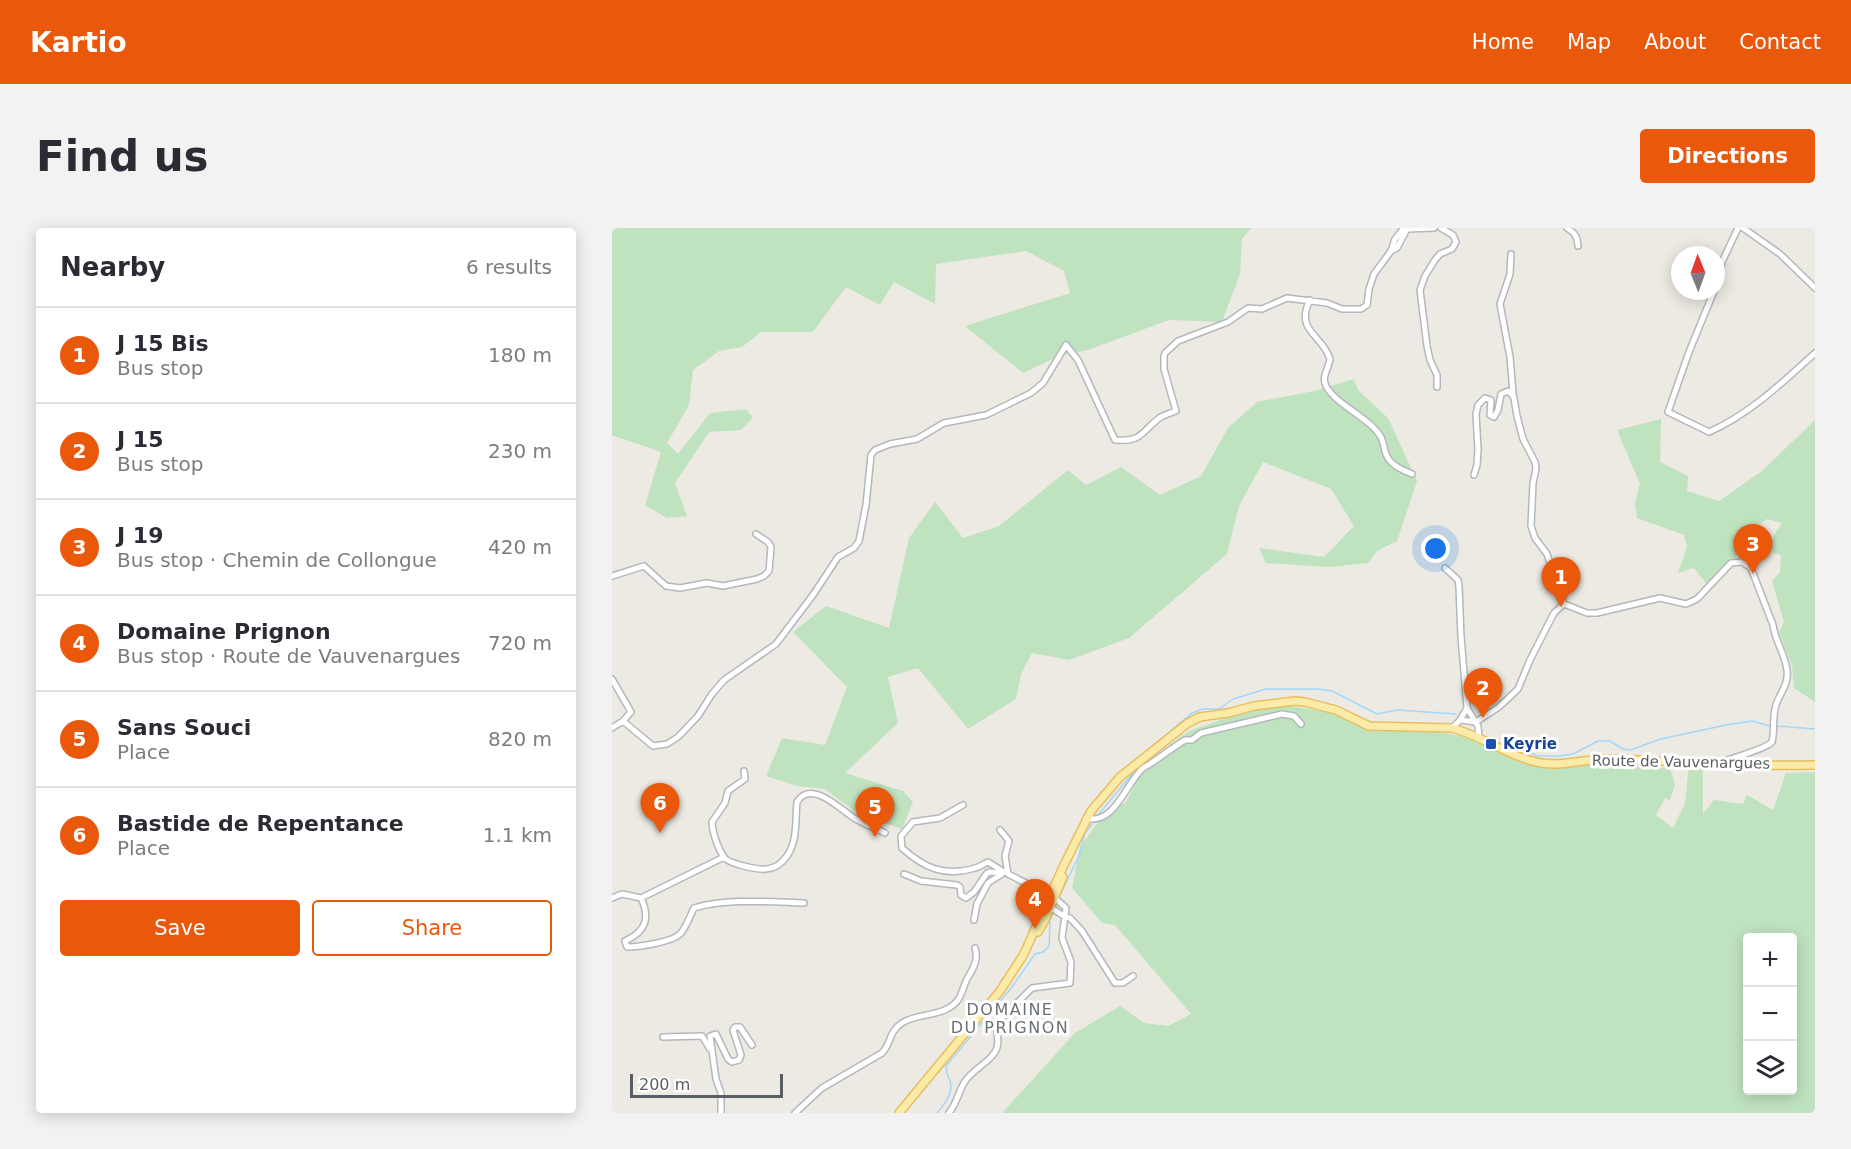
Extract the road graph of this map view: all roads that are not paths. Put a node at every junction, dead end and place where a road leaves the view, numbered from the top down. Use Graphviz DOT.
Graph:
graph roads {
  1 [pos="1404,228"];
  2 [pos="1434,228"];
  3 [pos="1441,228"];
  4 [pos="1567,228"];
  5 [pos="1738,228"];
  6 [pos="1743,228"];
  7 [pos="1578,246"];
  8 [pos="1391,251"];
  9 [pos="1510,254"];
  10 [pos="1725,256"];
  11 [pos="1815,288"];
  12 [pos="1310,300"];
  13 [pos="1710,300"];
  14 [pos="1815,353"];
  15 [pos="1437,387"];
  16 [pos="1513,396"];
  17 [pos="1412,474"];
  18 [pos="1474,475"];
  19 [pos="756,534"];
  20 [pos="1445,568"];
  21 [pos="612,576"];
  22 [pos="1564,604"];
  23 [pos="612,679"];
  24 [pos="1467,708"];
  25 [pos="1460,720"];
  26 [pos="622,722"];
  27 [pos="1476,722"];
  28 [pos="1301,724"];
  29 [pos="612,728"];
  30 [pos="1452,728"];
  31 [pos="1479,738"];
  32 [pos="1739,760"];
  33 [pos="1141,765"];
  34 [pos="1815,765"];
  35 [pos="744,771"];
  36 [pos="963,806"];
  37 [pos="1086,818"];
  38 [pos="1000,830"];
  39 [pos="885,833"];
  40 [pos="724,857"];
  41 [pos="1005,873"];
  42 [pos="904,874"];
  43 [pos="612,898"];
  44 [pos="641,898"];
  45 [pos="1054,898"];
  46 [pos="804,903"];
  47 [pos="1053,909"];
  48 [pos="1065,917"];
  49 [pos="974,920"];
  50 [pos="975,948"];
  51 [pos="1023,956"];
  52 [pos="1133,976"];
  53 [pos="663,1037"];
  54 [pos="752,1045"];
  55 [pos="712,1052"];
  56 [pos="721,1113"];
  57 [pos="795,1113"];
  58 [pos="898,1113"];
  59 [pos="949,1113"];
  1 -- 8 [label="street"];
  2 -- 8 [label="street"];
  3 -- 15 [label="street"];
  4 -- 7 [label="street"];
  5 -- 10 [label="street"];
  6 -- 11 [label="street"];
  8 -- 12 [label="street"];
  9 -- 16 [label="street"];
  12 -- 17 [label="street"];
  12 -- 26 [label="street"];
  13 -- 14 [label="street"];
  16 -- 18 [label="street"];
  16 -- 22 [label="street"];
  19 -- 21 [label="street"];
  20 -- 24 [label="street"];
  22 -- 27 [label="street"];
  22 -- 32 [label="street"];
  23 -- 26 [label="street"];
  24 -- 25 [label="street"];
  24 -- 27 [label="street"];
  25 -- 27 [label="street"];
  25 -- 30 [label="street"];
  26 -- 29 [label="street"];
  27 -- 31 [label="street"];
  28 -- 33 [label="street"];
  30 -- 31 [label="main road, Route de Vauvenargues"];
  30 -- 33 [label="main road, Route de Vauvenargues"];
  31 -- 32 [label="main road, Route de Vauvenargues"];
  32 -- 34 [label="main road, Route de Vauvenargues"];
  33 -- 37 [label="main road, Route de Vauvenargues"];
  33 -- 37 [label="street"];
  35 -- 40 [label="street"];
  36 -- 41 [label="street"];
  37 -- 45 [label="main road, Route de Vauvenargues"];
  38 -- 41 [label="street"];
  39 -- 40 [label="street"];
  40 -- 44 [label="street"];
  41 -- 42 [label="street"];
  41 -- 45 [label="street"];
  41 -- 49 [label="street"];
  43 -- 44 [label="street"];
  44 -- 46 [label="street"];
  45 -- 47 [label="main road, Route de Vauvenargues"];
  45 -- 48 [label="street"];
  45 -- 51 [label="main road, Route de Vauvenargues"];
  47 -- 48 [label="street"];
  47 -- 51 [label="main road, Route de Vauvenargues"];
  48 -- 52 [label="street"];
  48 -- 59 [label="street"];
  50 -- 57 [label="street"];
  51 -- 58 [label="main road, Route de Vauvenargues"];
  53 -- 55 [label="street"];
  54 -- 55 [label="street"];
  55 -- 56 [label="street"];
}
